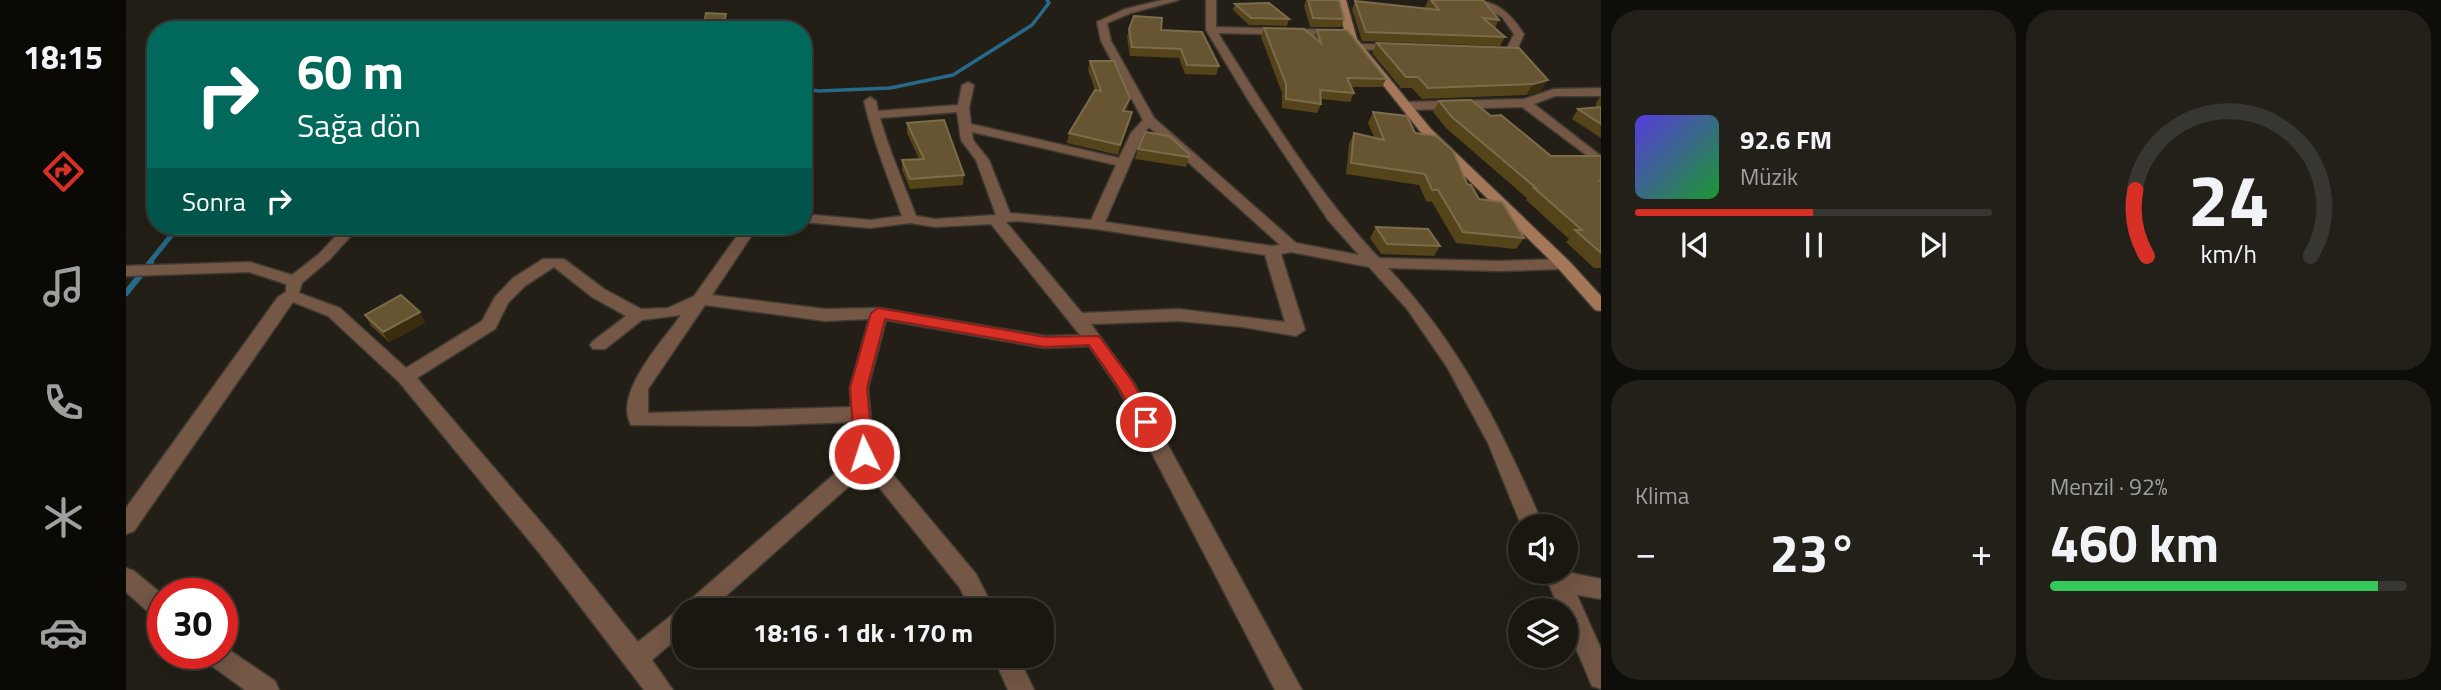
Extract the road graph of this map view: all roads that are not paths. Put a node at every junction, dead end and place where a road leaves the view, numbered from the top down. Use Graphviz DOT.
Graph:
graph roads {
  1 [pos="1174,0"];
  2 [pos="1211,0"];
  3 [pos="1341,0"];
  4 [pos="1475,0"];
  5 [pos="1211,30"];
  6 [pos="1348,33"];
  7 [pos="1360,47"];
  8 [pos="1415,48"];
  9 [pos="1504,52"];
  10 [pos="1516,53"];
  11 [pos="1536,74"];
  12 [pos="968,85"];
  13 [pos="1601,92"];
  14 [pos="1525,103"];
  15 [pos="1408,106"];
  16 [pos="963,108"];
  17 [pos="1149,120"];
  18 [pos="964,127"];
  19 [pos="1601,162"];
  20 [pos="1124,163"];
  21 [pos="1000,218"];
  22 [pos="812,219"];
  23 [pos="910,219"];
  24 [pos="1096,225"];
  25 [pos="345,235"];
  26 [pos="744,235"];
  27 [pos="1291,247"];
  28 [pos="1272,251"];
  29 [pos="1375,264"];
  30 [pos="1563,264"];
  31 [pos="128,271"];
  32 [pos="293,288"];
  33 [pos="702,299"];
  34 [pos="1601,306"];
  35 [pos="878,313"];
  36 [pos="638,315"];
  37 [pos="1078,318"];
  38 [pos="1094,340"];
  39 [pos="599,345"];
  40 [pos="405,377"];
  41 [pos="861,414"];
  42 [pos="867,458"];
  43 [pos="1528,514"];
  44 [pos="126,525"];
  45 [pos="126,578"];
  46 [pos="1578,582"];
  47 [pos="1560,584"];
  48 [pos="1601,589"];
  49 [pos="147,596"];
  50 [pos="707,598"];
  51 [pos="976,598"];
  52 [pos="672,628"];
  53 [pos="636,659"];
  54 [pos="1011,668"];
  55 [pos="237,669"];
  56 [pos="1601,677"];
  57 [pos="267,690"];
  58 [pos="660,690"];
  59 [pos="1021,690"];
  60 [pos="1289,690"];
  1 -- 17 [label="street"];
  2 -- 5 [label="street"];
  3 -- 6 [label="main road"];
  4 -- 10 [label="street"];
  5 -- 6 [label="street"];
  5 -- 29 [label="street"];
  6 -- 7 [label="main road"];
  7 -- 8 [label="street"];
  7 -- 15 [label="main road"];
  9 -- 10 [label="street"];
  10 -- 11 [label="street"];
  12 -- 16 [label="street"];
  13 -- 14 [label="street"];
  14 -- 15 [label="street"];
  14 -- 19 [label="street"];
  15 -- 30 [label="main road"];
  16 -- 18 [label="street"];
  16 -- 23 [label="street"];
  17 -- 20 [label="street"];
  17 -- 27 [label="street"];
  18 -- 20 [label="street"];
  18 -- 21 [label="street"];
  20 -- 24 [label="street"];
  21 -- 23 [label="street"];
  21 -- 24 [label="street"];
  21 -- 37 [label="street"];
  22 -- 23 [label="street"];
  24 -- 28 [label="street"];
  25 -- 32 [label="street"];
  26 -- 33 [label="street"];
  27 -- 28 [label="street"];
  27 -- 29 [label="street"];
  28 -- 37 [label="street"];
  29 -- 30 [label="street"];
  29 -- 43 [label="street"];
  30 -- 34 [label="main road"];
  31 -- 32 [label="street"];
  32 -- 40 [label="street"];
  32 -- 44 [label="street"];
  33 -- 35 [label="street"];
  33 -- 36 [label="street"];
  33 -- 41 [label="street"];
  35 -- 38 [label="street"];
  35 -- 41 [label="street"];
  36 -- 39 [label="street"];
  36 -- 40 [label="street"];
  37 -- 38 [label="street"];
  38 -- 60 [label="street"];
  40 -- 53 [label="street"];
  41 -- 42 [label="street"];
  42 -- 50 [label="street"];
  42 -- 51 [label="street"];
  45 -- 49 [label="street"];
  46 -- 48 [label="street"];
  47 -- 56 [label="street"];
  52 -- 53 [label="street"];
  53 -- 58 [label="street"];
  54 -- 59 [label="street"];
  55 -- 57 [label="street"];
}
